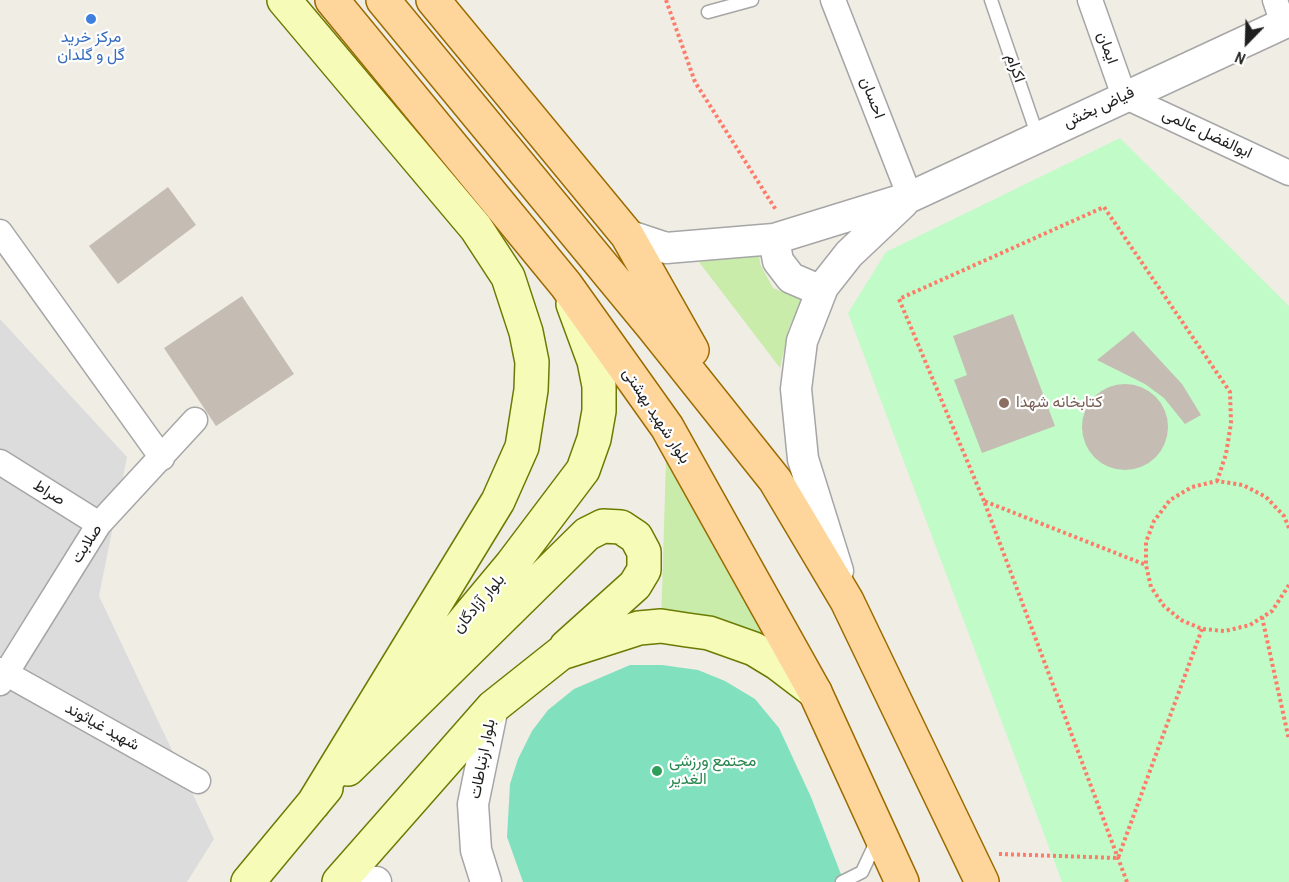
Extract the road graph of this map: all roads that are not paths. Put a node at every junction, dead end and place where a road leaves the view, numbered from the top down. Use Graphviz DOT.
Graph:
graph roads {
  1 [pos="284,0"];
  2 [pos="332,0"];
  3 [pos="383,0"];
  4 [pos="433,0"];
  5 [pos="752,0"];
  6 [pos="833,0"];
  7 [pos="991,0"];
  8 [pos="1090,0"];
  9 [pos="708,12"];
  10 [pos="1282,15"];
  11 [pos="1124,96"];
  12 [pos="1038,136"];
  13 [pos="1289,173"];
  14 [pos="910,197"];
  15 [pos="0,232"];
  16 [pos="627,235"];
  17 [pos="782,236"];
  18 [pos="566,285"];
  19 [pos="823,287"];
  20 [pos="195,420"];
  21 [pos="735,428"];
  22 [pos="162,458"];
  23 [pos="0,462"];
  24 [pos="99,524"];
  25 [pos="847,601"];
  26 [pos="561,653"];
  27 [pos="2,676"];
  28 [pos="815,692"];
  29 [pos="493,707"];
  30 [pos="198,781"];
  31 [pos="313,804"];
  32 [pos="880,834"];
  33 [pos="976,868"];
  34 [pos="340,881"];
  35 [pos="248,882"];
  36 [pos="376,882"];
  37 [pos="486,882"];
  38 [pos="843,882"];
  39 [pos="902,882"];
  1 -- 31 [label="main road"];
  2 -- 18 [label="main road, بلوار شهید بهشتی"];
  3 -- 21 [label="main road"];
  4 -- 16 [label="main road"];
  5 -- 9 [label="lane"];
  6 -- 14 [label="street, احسان"];
  7 -- 12 [label="lane, اکرام"];
  8 -- 11 [label="street, ایمان"];
  10 -- 11 [label="street, فیاض بخش"];
  11 -- 12 [label="street, فیاض بخش"];
  11 -- 13 [label="street, ابوالفضل عالمی"];
  12 -- 14 [label="street, فیاض بخش"];
  14 -- 17 [label="street"];
  14 -- 19 [label="street"];
  15 -- 22 [label="street"];
  16 -- 17 [label="street"];
  16 -- 21 [label="main road"];
  17 -- 19 [label="street"];
  18 -- 28 [label="main road, بلوار شهید بهشتی"];
  18 -- 31 [label="main road, بلوار آزادگان"];
  19 -- 25 [label="street"];
  20 -- 22 [label="street, صلابت"];
  21 -- 25 [label="main road"];
  22 -- 24 [label="street, صلابت"];
  23 -- 24 [label="street, صراط"];
  24 -- 27 [label="street, صلابت"];
  25 -- 33 [label="main road"];
  26 -- 28 [label="main road"];
  26 -- 29 [label="main road"];
  26 -- 31 [label="main road"];
  27 -- 30 [label="street, شهید غیاثوند"];
  28 -- 32 [label="main road, بلوار شهید بهشتی"];
  29 -- 34 [label="main road"];
  29 -- 37 [label="street, بلوار ارتباطات"];
  31 -- 35 [label="main road, بلوار آزادگان"];
  32 -- 38 [label="lane"];
  32 -- 39 [label="main road, بلوار شهید بهشتی"];
  34 -- 36 [label="street"];
}
